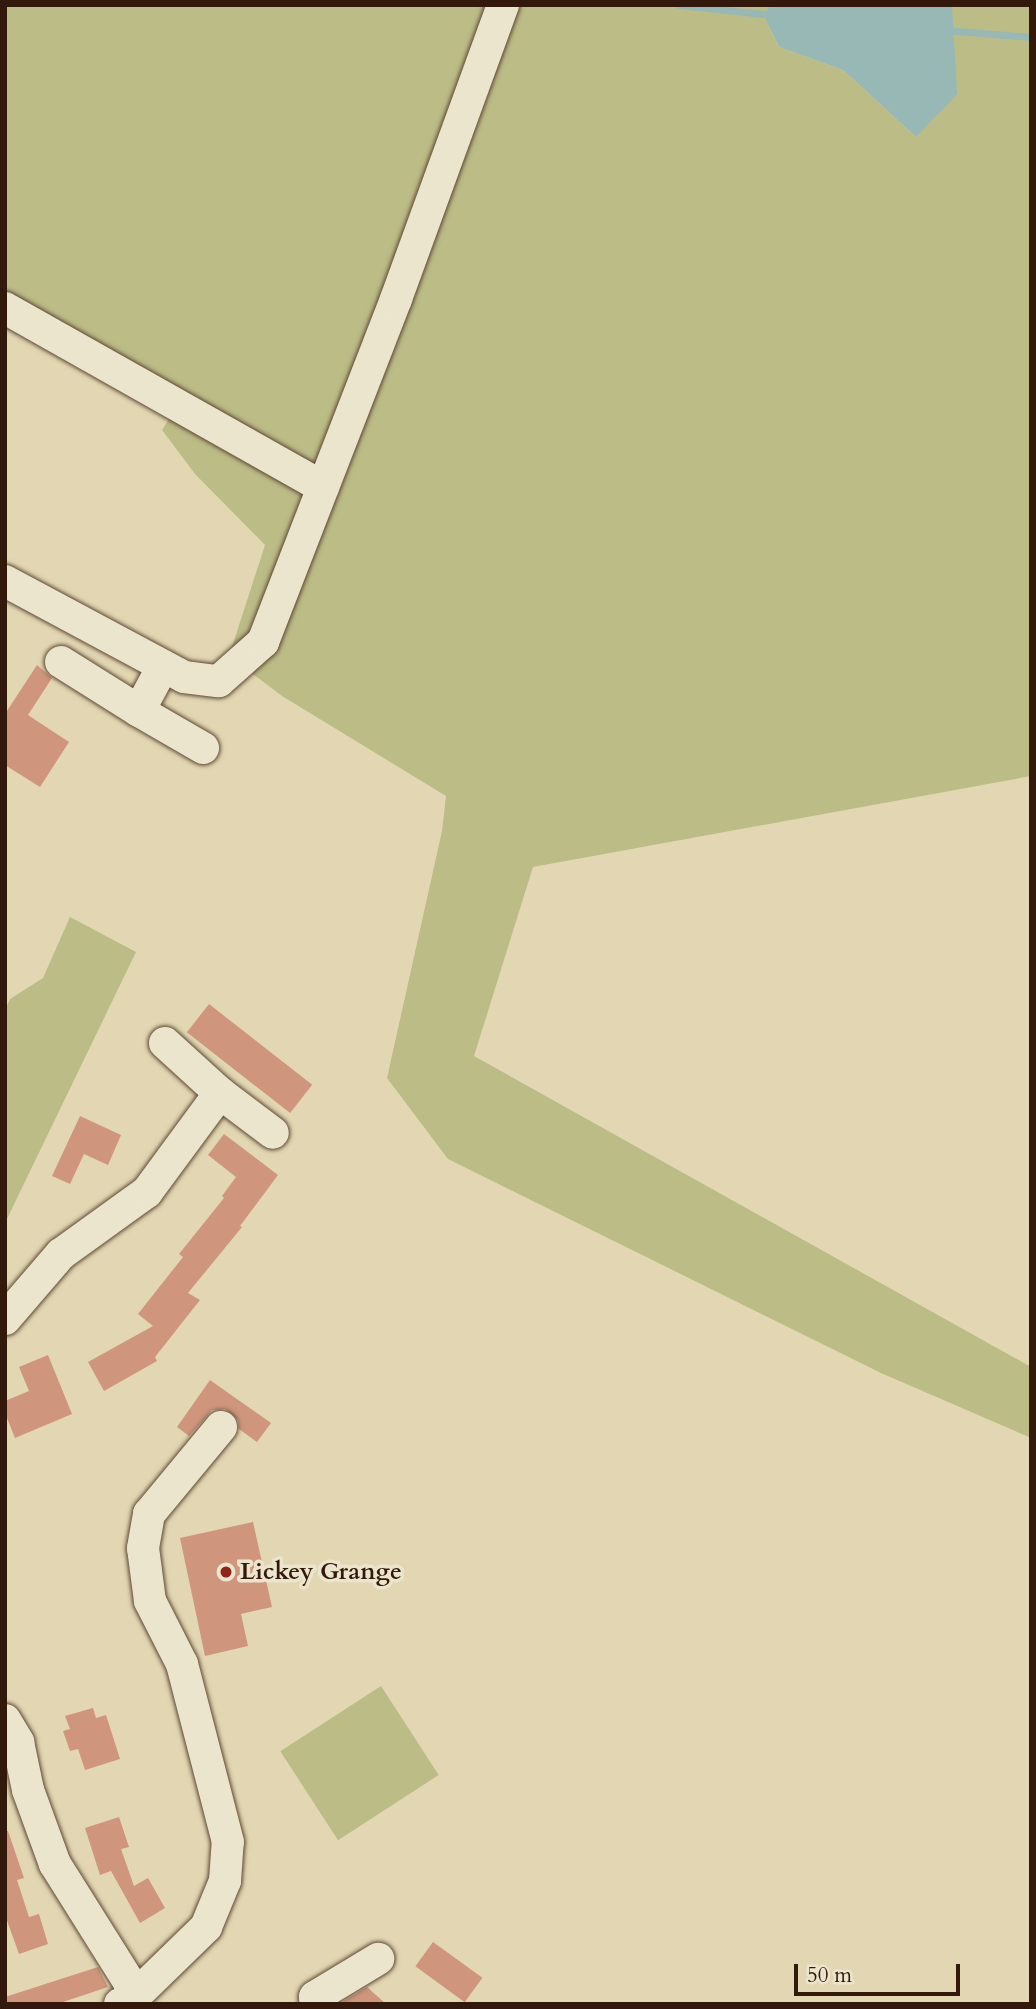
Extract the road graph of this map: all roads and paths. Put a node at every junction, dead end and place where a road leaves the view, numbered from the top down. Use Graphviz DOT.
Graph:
graph roads {
  1 [pos="503,5"];
  2 [pos="5,308"];
  3 [pos="323,487"];
  4 [pos="5,581"];
  5 [pos="61,662"];
  6 [pos="163,666"];
  7 [pos="139,711"];
  8 [pos="202,748"];
  9 [pos="166,1043"];
  10 [pos="220,1093"];
  11 [pos="273,1133"];
  12 [pos="5,1319"];
  13 [pos="221,1427"];
  14 [pos="5,1720"];
  15 [pos="378,1959"];
  16 [pos="128,2002"];
  17 [pos="316,2004"];
  1 -- 3 [label="street"];
  2 -- 3 [label="street"];
  3 -- 6 [label="street"];
  4 -- 6 [label="street"];
  5 -- 7 [label="street"];
  6 -- 7 [label="street"];
  7 -- 8 [label="street"];
  9 -- 10 [label="street"];
  10 -- 11 [label="street"];
  10 -- 12 [label="street"];
  13 -- 16 [label="street"];
  14 -- 16 [label="street"];
  15 -- 17 [label="street"];
}
